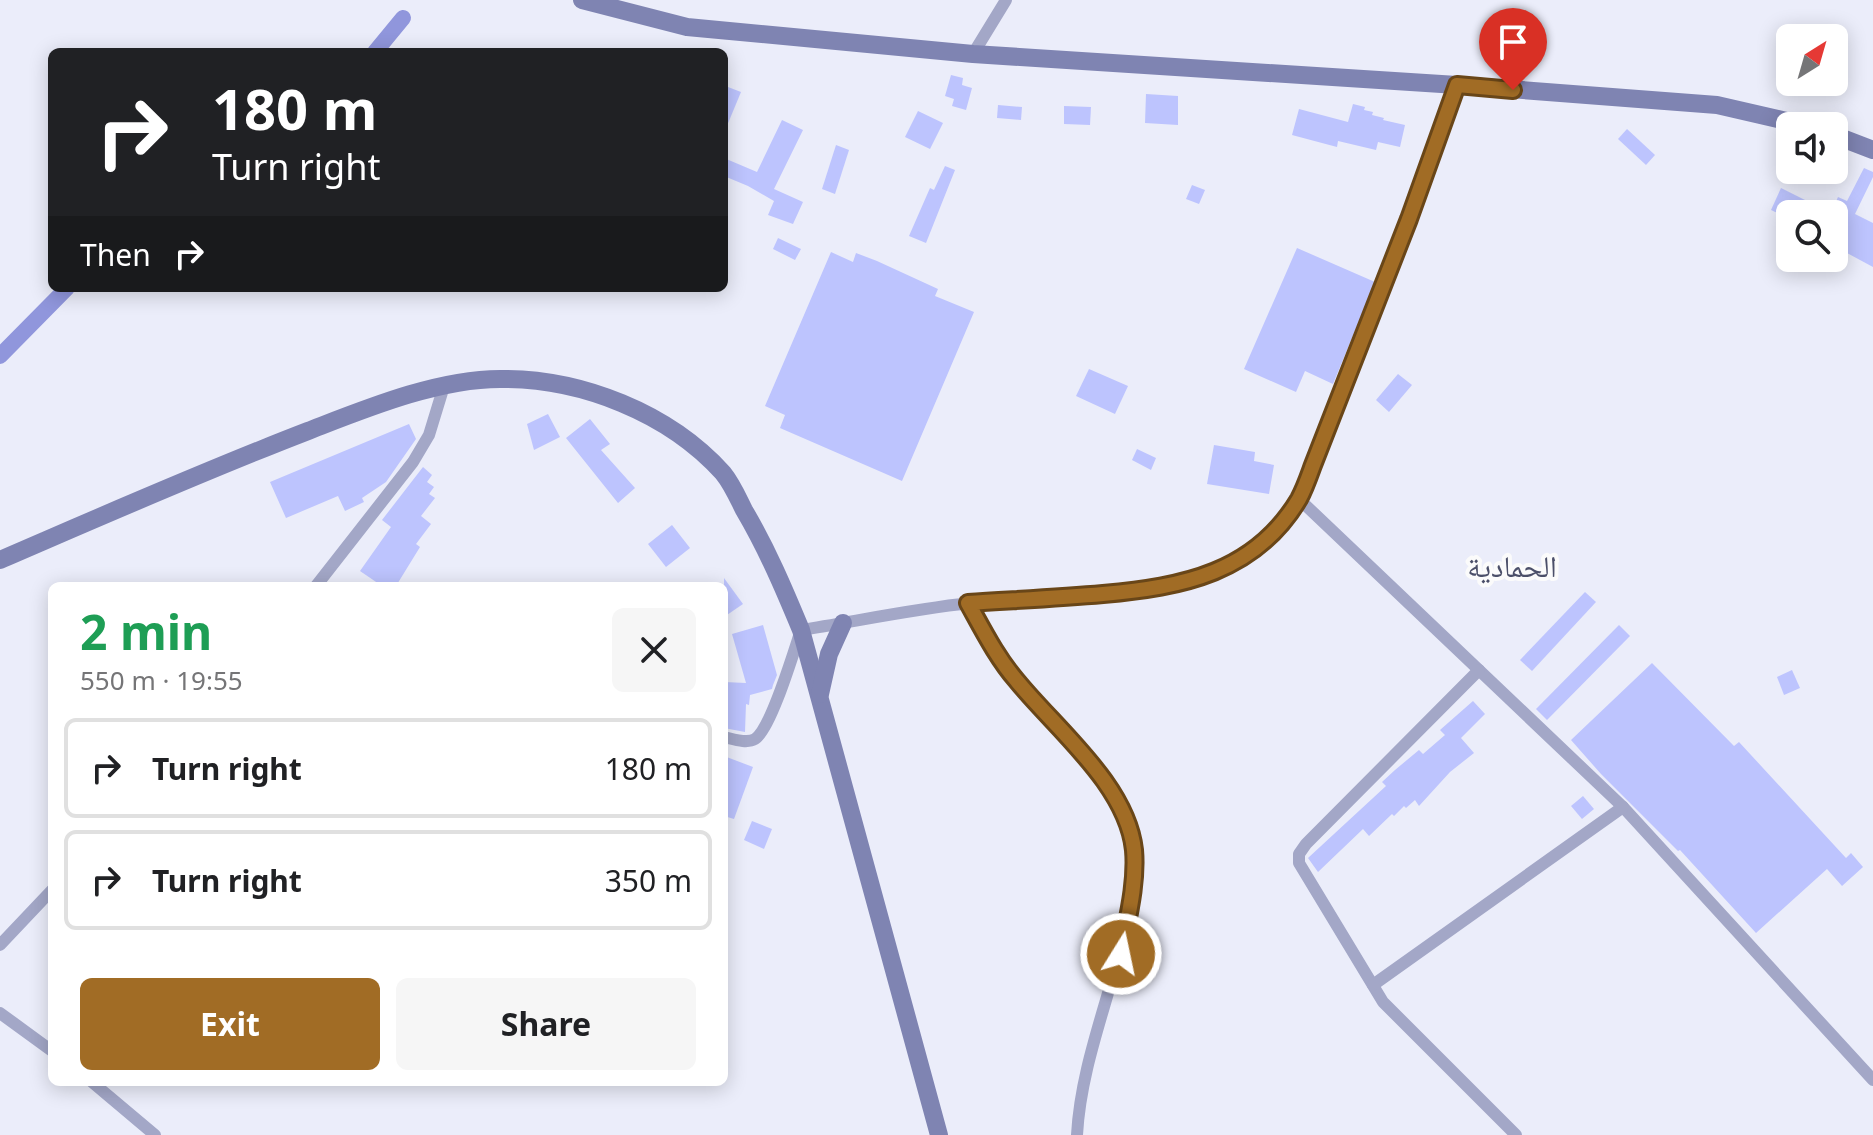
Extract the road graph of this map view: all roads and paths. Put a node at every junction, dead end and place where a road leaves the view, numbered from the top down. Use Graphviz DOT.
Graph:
graph roads {
  1 [pos="582,0"];
  2 [pos="1006,0"];
  3 [pos="973,54"];
  4 [pos="1457,85"];
  5 [pos="1776,119"];
  6 [pos="1848,140"];
  7 [pos="1873,150"];
  8 [pos="444,386"];
  9 [pos="1299,499"];
  10 [pos="0,560"];
  11 [pos="319,582"];
  12 [pos="968,603"];
  13 [pos="843,623"];
  14 [pos="801,630"];
  15 [pos="1479,670"];
  16 [pos="819,700"];
  17 [pos="728,738"];
  18 [pos="1623,807"];
  19 [pos="48,894"];
  20 [pos="0,945"];
  21 [pos="1373,985"];
  22 [pos="0,1013"];
  23 [pos="48,1048"];
  24 [pos="1873,1080"];
  25 [pos="97,1086"];
  26 [pos="155,1135"];
  27 [pos="939,1135"];
  28 [pos="1077,1135"];
  29 [pos="1516,1135"];
  1 -- 3 [label="main road"];
  2 -- 3 [label="street"];
  3 -- 4 [label="main road"];
  4 -- 5 [label="main road"];
  4 -- 9 [label="street"];
  6 -- 7 [label="main road"];
  8 -- 10 [label="main road"];
  8 -- 11 [label="street"];
  8 -- 14 [label="main road"];
  9 -- 12 [label="street"];
  9 -- 15 [label="street"];
  12 -- 13 [label="street"];
  12 -- 28 [label="street"];
  13 -- 14 [label="street"];
  13 -- 16 [label="main road"];
  14 -- 16 [label="main road"];
  14 -- 17 [label="street"];
  15 -- 18 [label="street"];
  15 -- 21 [label="street"];
  16 -- 27 [label="main road"];
  18 -- 21 [label="street"];
  18 -- 24 [label="street"];
  19 -- 20 [label="street"];
  21 -- 29 [label="street"];
  22 -- 23 [label="street"];
  25 -- 26 [label="street"];
}
